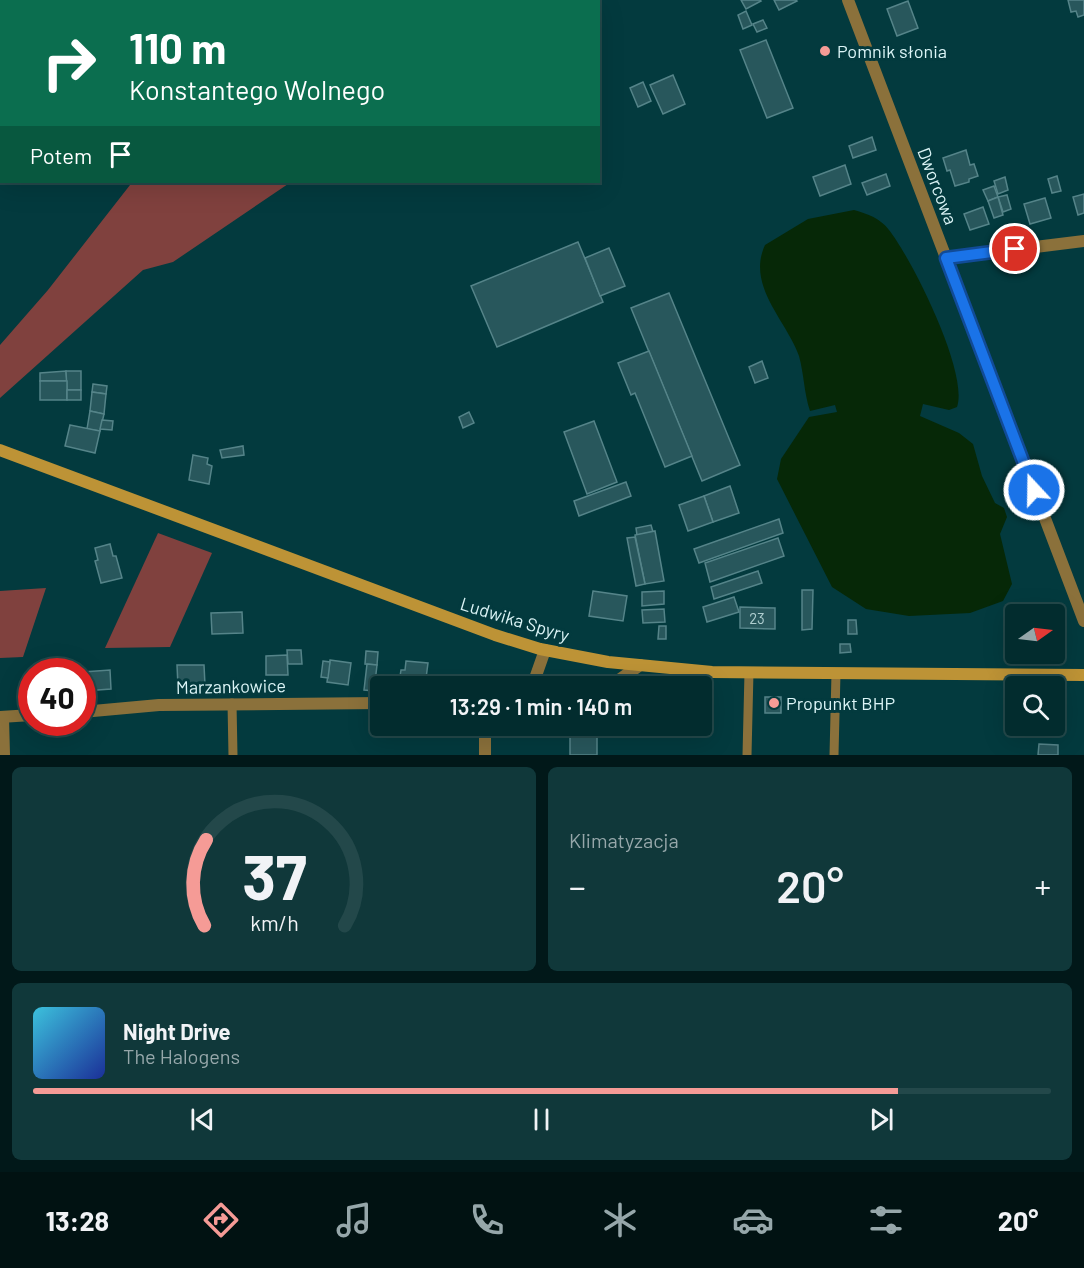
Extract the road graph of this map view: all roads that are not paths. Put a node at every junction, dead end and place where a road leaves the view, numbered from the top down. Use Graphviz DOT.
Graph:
graph roads {
  1 [pos="848,0"];
  2 [pos="1084,241"];
  3 [pos="946,258"];
  4 [pos="0,450"];
  5 [pos="1084,621"];
  6 [pos="545,650"];
  7 [pos="640,665"];
  8 [pos="749,672"];
  9 [pos="836,673"];
  10 [pos="1084,675"];
  11 [pos="536,676"];
  12 [pos="625,676"];
  13 [pos="370,702"];
  14 [pos="232,703"];
  15 [pos="96,711"];
  16 [pos="18,716"];
  17 [pos="1,717"];
  18 [pos="485,736"];
  19 [pos="4,755"];
  20 [pos="233,755"];
  21 [pos="485,755"];
  22 [pos="747,755"];
  23 [pos="834,755"];
  1 -- 3 [label="street, Dworcowa"];
  2 -- 3 [label="street"];
  3 -- 5 [label="street, Dworcowa"];
  4 -- 6 [label="main road, Ludwika Spyry"];
  6 -- 7 [label="main road, Ludwika Spyry"];
  6 -- 11 [label="street"];
  7 -- 8 [label="main road, Ludwika Spyry"];
  7 -- 12 [label="street"];
  8 -- 9 [label="main road, Ludwika Spyry"];
  8 -- 22 [label="lane"];
  9 -- 10 [label="main road, Ludwika Spyry"];
  9 -- 23 [label="lane"];
  13 -- 14 [label="street, Marzankowice"];
  14 -- 15 [label="street, Marzankowice"];
  14 -- 20 [label="lane"];
  16 -- 17 [label="street"];
  17 -- 19 [label="street"];
  18 -- 21 [label="street"];
}
